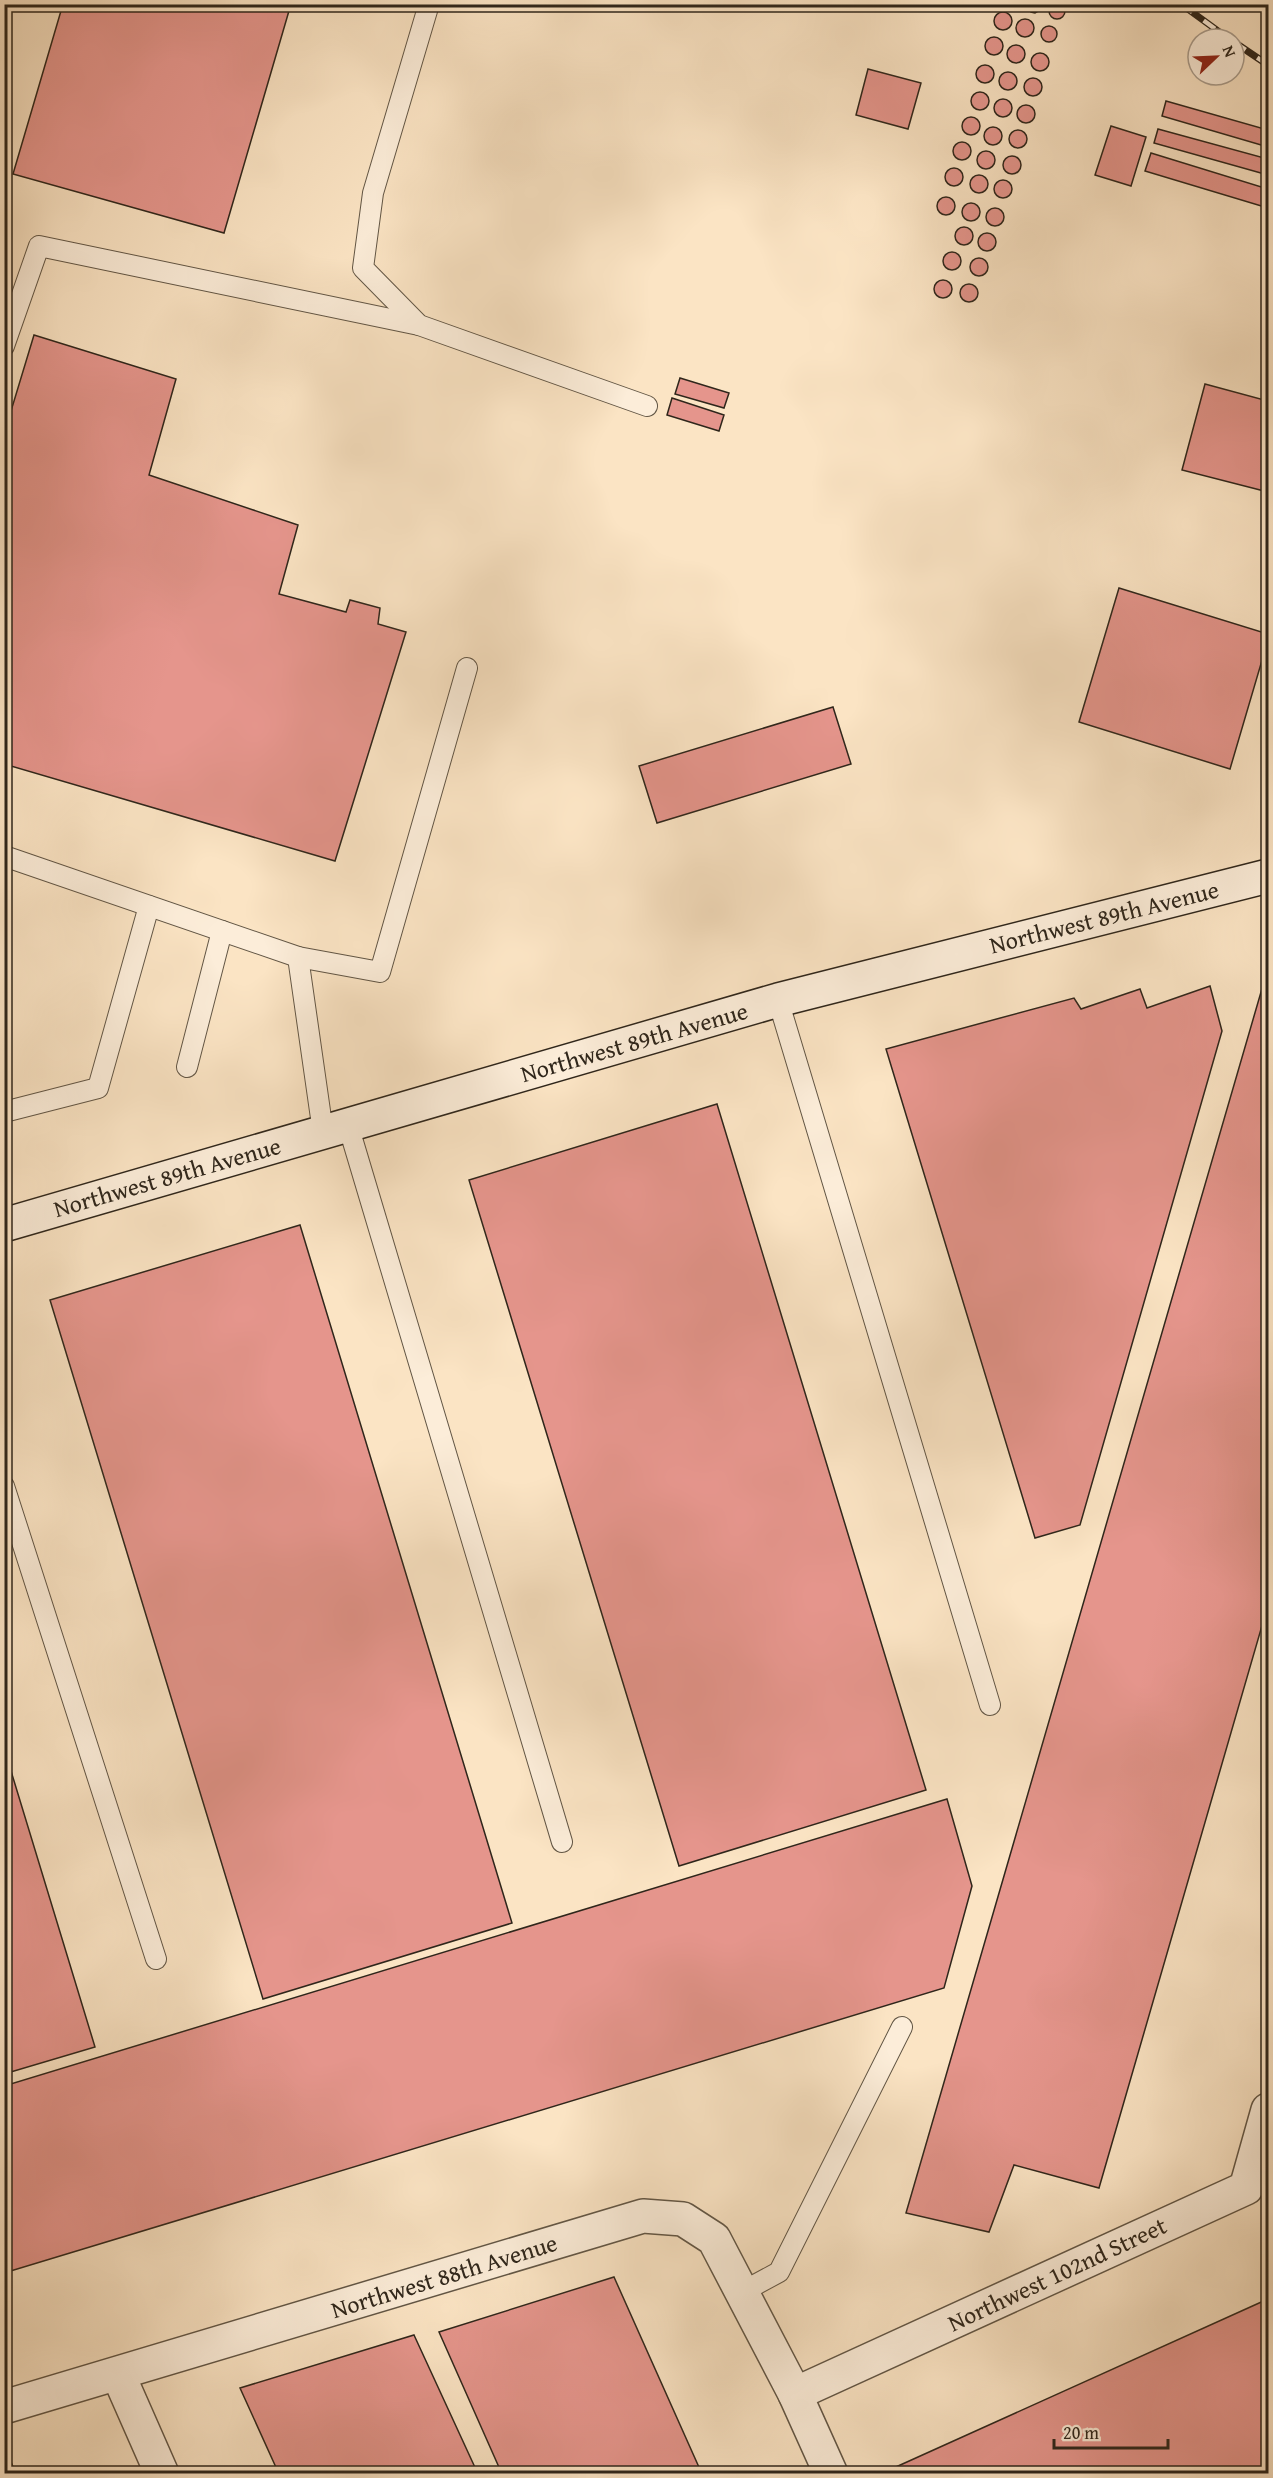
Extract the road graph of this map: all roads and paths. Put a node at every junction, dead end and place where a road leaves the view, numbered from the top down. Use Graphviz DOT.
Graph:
graph roads {
  1 [pos="429,4"];
  2 [pos="419,325"];
  3 [pos="4,346"];
  4 [pos="647,406"];
  5 [pos="467,668"];
  6 [pos="4,856"];
  7 [pos="1269,876"];
  8 [pos="149,906"];
  9 [pos="222,931"];
  10 [pos="298,957"];
  11 [pos="778,1000"];
  12 [pos="187,1067"];
  13 [pos="4,1112"];
  14 [pos="335,1129"];
  15 [pos="4,1224"];
  16 [pos="4,1486"];
  17 [pos="990,1705"];
  18 [pos="562,1842"];
  19 [pos="156,1959"];
  20 [pos="902,2027"];
  21 [pos="1269,2110"];
  22 [pos="742,2292"];
  23 [pos="118,2374"];
  24 [pos="795,2394"];
  25 [pos="4,2407"];
  26 [pos="162,2474"];
  27 [pos="831,2474"];
  1 -- 2 [label="lane"];
  2 -- 3 [label="lane"];
  2 -- 4 [label="lane"];
  5 -- 10 [label="lane"];
  6 -- 8 [label="lane"];
  7 -- 11 [label="street, Northwest 89th Avenue"];
  8 -- 9 [label="lane"];
  8 -- 13 [label="lane"];
  9 -- 10 [label="lane"];
  9 -- 12 [label="lane"];
  10 -- 14 [label="lane"];
  11 -- 14 [label="street, Northwest 89th Avenue"];
  11 -- 17 [label="lane"];
  14 -- 15 [label="street, Northwest 89th Avenue"];
  14 -- 18 [label="lane"];
  16 -- 19 [label="lane"];
  20 -- 22 [label="lane"];
  21 -- 24 [label="street, Northwest 102nd Street"];
  22 -- 23 [label="street, Northwest 88th Avenue"];
  22 -- 24 [label="street, Northwest 88th Avenue"];
  23 -- 25 [label="street, Northwest 88th Avenue"];
  23 -- 26 [label="street"];
  24 -- 27 [label="street, Northwest 88th Avenue"];
}
